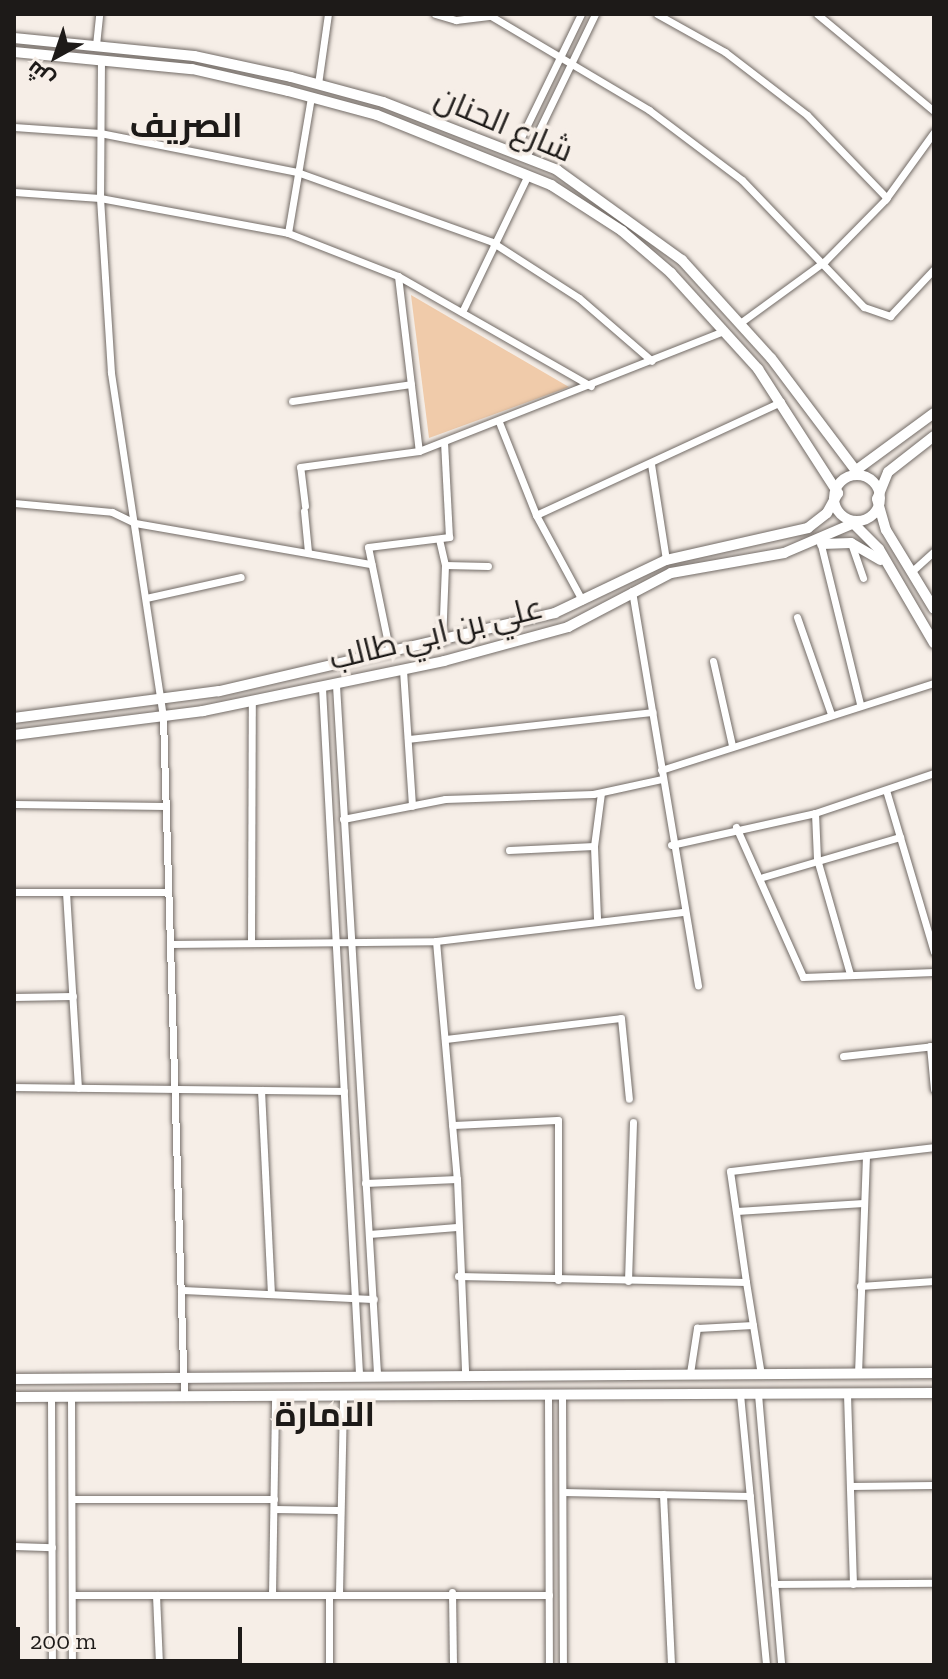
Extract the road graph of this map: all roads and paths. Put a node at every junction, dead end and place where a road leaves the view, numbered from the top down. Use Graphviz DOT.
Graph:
graph roads {
  1 [pos="99,14"];
  2 [pos="328,14"];
  3 [pos="435,14"];
  4 [pos="581,14"];
  5 [pos="595,14"];
  6 [pos="657,14"];
  7 [pos="817,14"];
  8 [pos="491,15"];
  9 [pos="14,38"];
  10 [pos="96,45"];
  11 [pos="14,52"];
  12 [pos="559,58"];
  13 [pos="101,59"];
  14 [pos="570,65"];
  15 [pos="318,84"];
  16 [pos="311,97"];
  17 [pos="934,111"];
  18 [pos="14,127"];
  19 [pos="934,132"];
  20 [pos="100,133"];
  21 [pos="514,152"];
  22 [pos="526,157"];
  23 [pos="297,172"];
  24 [pos="528,175"];
  25 [pos="14,192"];
  26 [pos="100,198"];
  27 [pos="887,198"];
  28 [pos="288,233"];
  29 [pos="492,242"];
  30 [pos="825,261"];
  31 [pos="934,269"];
  32 [pos="398,276"];
  33 [pos="462,312"];
  34 [pos="740,323"];
  35 [pos="724,331"];
  36 [pos="652,361"];
  37 [pos="411,384"];
  38 [pos="591,386"];
  39 [pos="292,401"];
  40 [pos="781,402"];
  41 [pos="934,413"];
  42 [pos="499,422"];
  43 [pos="934,436"];
  44 [pos="444,442"];
  45 [pos="419,451"];
  46 [pos="651,464"];
  47 [pos="855,472"];
  48 [pos="838,493"];
  49 [pos="877,499"];
  50 [pos="14,503"];
  51 [pos="536,515"];
  52 [pos="135,523"];
  53 [pos="854,524"];
  54 [pos="439,539"];
  55 [pos="851,543"];
  56 [pos="821,545"];
  57 [pos="804,547"];
  58 [pos="934,551"];
  59 [pos="308,552"];
  60 [pos="666,560"];
  61 [pos="371,564"];
  62 [pos="445,565"];
  63 [pos="488,566"];
  64 [pos="892,571"];
  65 [pos="911,572"];
  66 [pos="241,577"];
  67 [pos="863,578"];
  68 [pos="632,591"];
  69 [pos="146,598"];
  70 [pos="582,600"];
  71 [pos="934,609"];
  72 [pos="797,617"];
  73 [pos="442,642"];
  74 [pos="934,643"];
  75 [pos="390,655"];
  76 [pos="713,661"];
  77 [pos="403,670"];
  78 [pos="934,683"];
  79 [pos="336,685"];
  80 [pos="322,688"];
  81 [pos="161,701"];
  82 [pos="252,703"];
  83 [pos="860,704"];
  84 [pos="653,712"];
  85 [pos="831,714"];
  86 [pos="14,718"];
  87 [pos="163,718"];
  88 [pos="14,735"];
  89 [pos="408,739"];
  90 [pos="732,745"];
  91 [pos="934,773"];
  92 [pos="662,774"];
  93 [pos="886,790"];
  94 [pos="601,793"];
  95 [pos="14,804"];
  96 [pos="165,806"];
  97 [pos="412,806"];
  98 [pos="815,813"];
  99 [pos="343,819"];
  100 [pos="736,827"];
  101 [pos="900,837"];
  102 [pos="671,845"];
  103 [pos="594,846"];
  104 [pos="509,850"];
  105 [pos="817,859"];
  106 [pos="763,877"];
  107 [pos="14,892"];
  108 [pos="66,892"];
  109 [pos="168,892"];
  110 [pos="684,912"];
  111 [pos="597,918"];
  112 [pos="251,941"];
  113 [pos="436,941"];
  114 [pos="334,943"];
  115 [pos="350,943"];
  116 [pos="170,944"];
  117 [pos="934,952"];
  118 [pos="934,972"];
  119 [pos="850,974"];
  120 [pos="698,986"];
  121 [pos="73,996"];
  122 [pos="14,997"];
  123 [pos="445,1039"];
  124 [pos="932,1046"];
  125 [pos="843,1056"];
  126 [pos="14,1087"];
  127 [pos="78,1088"];
  128 [pos="174,1089"];
  129 [pos="934,1089"];
  130 [pos="261,1090"];
  131 [pos="344,1091"];
  132 [pos="629,1099"];
  133 [pos="633,1122"];
  134 [pos="452,1125"];
  135 [pos="934,1147"];
  136 [pos="866,1155"];
  137 [pos="457,1179"];
  138 [pos="365,1183"];
  139 [pos="864,1203"];
  140 [pos="736,1211"];
  141 [pos="457,1227"];
  142 [pos="369,1234"];
  143 [pos="458,1276"];
  144 [pos="558,1280"];
  145 [pos="628,1281"];
  146 [pos="934,1281"];
  147 [pos="746,1282"];
  148 [pos="860,1286"];
  149 [pos="181,1290"];
  150 [pos="271,1291"];
  151 [pos="357,1299"];
  152 [pos="374,1299"];
  153 [pos="753,1325"];
  154 [pos="465,1372"];
  155 [pos="359,1373"];
  156 [pos="377,1373"];
  157 [pos="690,1373"];
  158 [pos="934,1373"];
  159 [pos="858,1374"];
  160 [pos="761,1375"];
  161 [pos="184,1378"];
  162 [pos="14,1379"];
  163 [pos="934,1393"];
  164 [pos="740,1394"];
  165 [pos="758,1394"];
  166 [pos="847,1394"];
  167 [pos="562,1395"];
  168 [pos="275,1396"];
  169 [pos="343,1396"];
  170 [pos="548,1396"];
  171 [pos="14,1397"];
  172 [pos="51,1397"];
  173 [pos="71,1397"];
  174 [pos="184,1397"];
  175 [pos="934,1485"];
  176 [pos="850,1486"];
  177 [pos="563,1492"];
  178 [pos="663,1494"];
  179 [pos="750,1496"];
  180 [pos="72,1499"];
  181 [pos="274,1499"];
  182 [pos="274,1509"];
  183 [pos="337,1510"];
  184 [pos="14,1546"];
  185 [pos="52,1547"];
  186 [pos="934,1583"];
  187 [pos="774,1584"];
  188 [pos="853,1584"];
  189 [pos="452,1592"];
  190 [pos="339,1593"];
  191 [pos="72,1595"];
  192 [pos="156,1595"];
  193 [pos="272,1595"];
  194 [pos="329,1595"];
  195 [pos="549,1595"];
  196 [pos="52,1665"];
  197 [pos="72,1665"];
  198 [pos="159,1665"];
  199 [pos="329,1665"];
  200 [pos="453,1665"];
  201 [pos="549,1665"];
  202 [pos="563,1665"];
  203 [pos="671,1665"];
  204 [pos="766,1665"];
  205 [pos="781,1665"];
  1 -- 10 [label="street"];
  2 -- 15 [label="street"];
  3 -- 8 [label="street"];
  4 -- 12 [label="street"];
  5 -- 14 [label="street"];
  6 -- 27 [label="street"];
  7 -- 17 [label="street"];
  8 -- 12 [label="street"];
  9 -- 10 [label="main road, شارع الحنان"];
  10 -- 15 [label="main road, شارع الحنان"];
  11 -- 13 [label="main road, شارع الحنان"];
  12 -- 14 [label="street"];
  12 -- 21 [label="street"];
  13 -- 16 [label="main road, شارع الحنان"];
  13 -- 20 [label="street"];
  14 -- 22 [label="street"];
  14 -- 30 [label="street"];
  15 -- 21 [label="main road, شارع الحنان"];
  16 -- 23 [label="street"];
  16 -- 24 [label="main road, شارع الحنان"];
  18 -- 20 [label="street"];
  19 -- 27 [label="street"];
  20 -- 23 [label="street"];
  20 -- 26 [label="street"];
  21 -- 22 [label="main road, شارع الحنان"];
  22 -- 34 [label="main road, شارع الحنان"];
  23 -- 28 [label="street"];
  23 -- 29 [label="street"];
  24 -- 29 [label="street"];
  24 -- 35 [label="main road, شارع الحنان"];
  25 -- 26 [label="street"];
  26 -- 28 [label="street"];
  26 -- 52 [label="street"];
  27 -- 30 [label="street"];
  28 -- 32 [label="street"];
  29 -- 33 [label="street"];
  29 -- 36 [label="street"];
  30 -- 31 [label="street"];
  30 -- 34 [label="street"];
  32 -- 33 [label="street"];
  32 -- 37 [label="street"];
  33 -- 38 [label="street"];
  34 -- 47 [label="main road, شارع الحنان"];
  35 -- 36 [label="street"];
  35 -- 40 [label="main road, شارع الحنان"];
  36 -- 38 [label="street"];
  37 -- 39 [label="street"];
  37 -- 45 [label="street"];
  38 -- 42 [label="street"];
  40 -- 46 [label="street"];
  40 -- 48 [label="main road, شارع الحنان"];
  41 -- 47 [label="main road"];
  42 -- 44 [label="street"];
  42 -- 51 [label="street"];
  43 -- 49 [label="main road"];
  44 -- 45 [label="street"];
  44 -- 54 [label="street"];
  45 -- 59 [label="street"];
  46 -- 51 [label="street"];
  46 -- 60 [label="street"];
  47 -- 48 [label="main road"];
  47 -- 49 [label="main road"];
  48 -- 53 [label="main road"];
  48 -- 60 [label="main road, علي بن ابي طالب"];
  49 -- 53 [label="main road"];
  49 -- 65 [label="main road"];
  50 -- 52 [label="street"];
  51 -- 70 [label="street"];
  52 -- 59 [label="street"];
  52 -- 69 [label="street"];
  53 -- 57 [label="main road, علي بن ابي طالب"];
  53 -- 64 [label="main road"];
  54 -- 61 [label="street"];
  54 -- 62 [label="street"];
  55 -- 56 [label="main road"];
  55 -- 64 [label="main road"];
  55 -- 67 [label="street"];
  56 -- 57 [label="main road"];
  56 -- 83 [label="street"];
  57 -- 68 [label="main road, علي بن ابي طالب"];
  58 -- 65 [label="street"];
  59 -- 61 [label="street"];
  60 -- 70 [label="main road, علي بن ابي طالب"];
  61 -- 75 [label="street"];
  62 -- 63 [label="street"];
  62 -- 73 [label="street"];
  64 -- 74 [label="main road"];
  65 -- 71 [label="main road"];
  66 -- 69 [label="street"];
  68 -- 77 [label="main road, علي بن ابي طالب"];
  68 -- 84 [label="street"];
  69 -- 81 [label="street"];
  70 -- 73 [label="main road, علي بن ابي طالب"];
  72 -- 85 [label="street"];
  73 -- 75 [label="main road, علي بن ابي طالب"];
  75 -- 81 [label="main road, علي بن ابي طالب"];
  76 -- 90 [label="street"];
  77 -- 79 [label="main road, علي بن ابي طالب"];
  77 -- 89 [label="street"];
  78 -- 83 [label="street"];
  79 -- 80 [label="main road, علي بن ابي طالب"];
  79 -- 99 [label="street"];
  80 -- 82 [label="main road, علي بن ابي طالب"];
  80 -- 114 [label="street"];
  81 -- 86 [label="main road, علي بن ابي طالب"];
  81 -- 87 [label="street"];
  82 -- 87 [label="main road, علي بن ابي طالب"];
  82 -- 112 [label="street"];
  83 -- 85 [label="street"];
  84 -- 89 [label="street"];
  84 -- 92 [label="street"];
  85 -- 90 [label="street"];
  87 -- 88 [label="main road, علي بن ابي طالب"];
  87 -- 96 [label="street"];
  89 -- 97 [label="street"];
  90 -- 92 [label="street"];
  91 -- 93 [label="street"];
  92 -- 94 [label="street"];
  92 -- 102 [label="street"];
  93 -- 98 [label="street"];
  93 -- 101 [label="street"];
  94 -- 97 [label="street"];
  94 -- 103 [label="street"];
  95 -- 96 [label="street"];
  96 -- 109 [label="street"];
  97 -- 99 [label="street"];
  98 -- 100 [label="street"];
  98 -- 105 [label="street"];
  99 -- 115 [label="street"];
  100 -- 102 [label="street"];
  100 -- 106 [label="street"];
  101 -- 105 [label="street"];
  101 -- 117 [label="street"];
  102 -- 110 [label="street"];
  103 -- 104 [label="street"];
  103 -- 111 [label="street"];
  105 -- 106 [label="street"];
  105 -- 119 [label="street"];
  106 -- 119 [label="street"];
  107 -- 108 [label="street"];
  108 -- 109 [label="street"];
  108 -- 121 [label="street"];
  109 -- 116 [label="street"];
  110 -- 111 [label="street"];
  110 -- 120 [label="street"];
  111 -- 113 [label="street"];
  112 -- 114 [label="street"];
  112 -- 116 [label="street"];
  113 -- 115 [label="street"];
  113 -- 123 [label="street"];
  114 -- 115 [label="street"];
  114 -- 131 [label="street"];
  115 -- 138 [label="street"];
  116 -- 128 [label="street"];
  118 -- 119 [label="street"];
  121 -- 122 [label="street"];
  121 -- 127 [label="street"];
  123 -- 132 [label="street"];
  123 -- 134 [label="street"];
  124 -- 125 [label="street"];
  124 -- 129 [label="street"];
  126 -- 127 [label="street"];
  127 -- 128 [label="street"];
  128 -- 130 [label="street"];
  128 -- 149 [label="street"];
  130 -- 131 [label="street"];
  130 -- 150 [label="street"];
  131 -- 151 [label="street"];
  133 -- 145 [label="street"];
  134 -- 137 [label="street"];
  134 -- 144 [label="street"];
  135 -- 136 [label="street"];
  136 -- 139 [label="street"];
  136 -- 140 [label="street"];
  137 -- 138 [label="street"];
  137 -- 141 [label="street"];
  138 -- 142 [label="street"];
  139 -- 140 [label="street"];
  139 -- 148 [label="street"];
  140 -- 147 [label="street"];
  141 -- 142 [label="street"];
  141 -- 143 [label="street"];
  142 -- 152 [label="street"];
  143 -- 144 [label="street"];
  143 -- 154 [label="street"];
  144 -- 145 [label="street"];
  145 -- 147 [label="street"];
  146 -- 148 [label="street"];
  147 -- 153 [label="street"];
  148 -- 159 [label="street"];
  149 -- 150 [label="street"];
  149 -- 161 [label="street"];
  150 -- 151 [label="street"];
  151 -- 152 [label="street"];
  151 -- 155 [label="street"];
  152 -- 156 [label="street"];
  153 -- 157 [label="street"];
  153 -- 160 [label="street"];
  154 -- 156 [label="main road"];
  154 -- 157 [label="main road"];
  155 -- 156 [label="main road"];
  155 -- 161 [label="main road"];
  157 -- 160 [label="main road"];
  158 -- 159 [label="main road"];
  159 -- 160 [label="main road"];
  161 -- 162 [label="main road"];
  161 -- 174 [label="street"];
  163 -- 166 [label="main road"];
  164 -- 165 [label="main road"];
  164 -- 167 [label="main road"];
  164 -- 179 [label="street"];
  165 -- 166 [label="main road"];
  165 -- 187 [label="street"];
  166 -- 176 [label="street"];
  167 -- 170 [label="main road"];
  167 -- 177 [label="street"];
  168 -- 169 [label="main road"];
  168 -- 174 [label="main road"];
  168 -- 181 [label="street"];
  169 -- 170 [label="main road"];
  169 -- 183 [label="street"];
  170 -- 195 [label="street"];
  171 -- 172 [label="main road"];
  172 -- 173 [label="main road"];
  172 -- 185 [label="street"];
  173 -- 174 [label="main road"];
  173 -- 180 [label="street"];
  175 -- 176 [label="street"];
  176 -- 188 [label="street"];
  177 -- 178 [label="street"];
  177 -- 202 [label="street"];
  178 -- 179 [label="street"];
  178 -- 203 [label="street"];
  179 -- 204 [label="street"];
  180 -- 181 [label="street"];
  180 -- 191 [label="street"];
  181 -- 182 [label="street"];
  182 -- 183 [label="street"];
  182 -- 193 [label="street"];
  183 -- 190 [label="street"];
  184 -- 185 [label="street"];
  185 -- 196 [label="street"];
  186 -- 188 [label="street"];
  187 -- 188 [label="street"];
  187 -- 205 [label="street"];
  189 -- 190 [label="street"];
  189 -- 195 [label="street"];
  189 -- 200 [label="street"];
  190 -- 194 [label="street"];
  191 -- 192 [label="street"];
  191 -- 197 [label="street"];
  192 -- 193 [label="street"];
  192 -- 198 [label="street"];
  193 -- 194 [label="street"];
  194 -- 199 [label="street"];
  195 -- 201 [label="street"];
}
